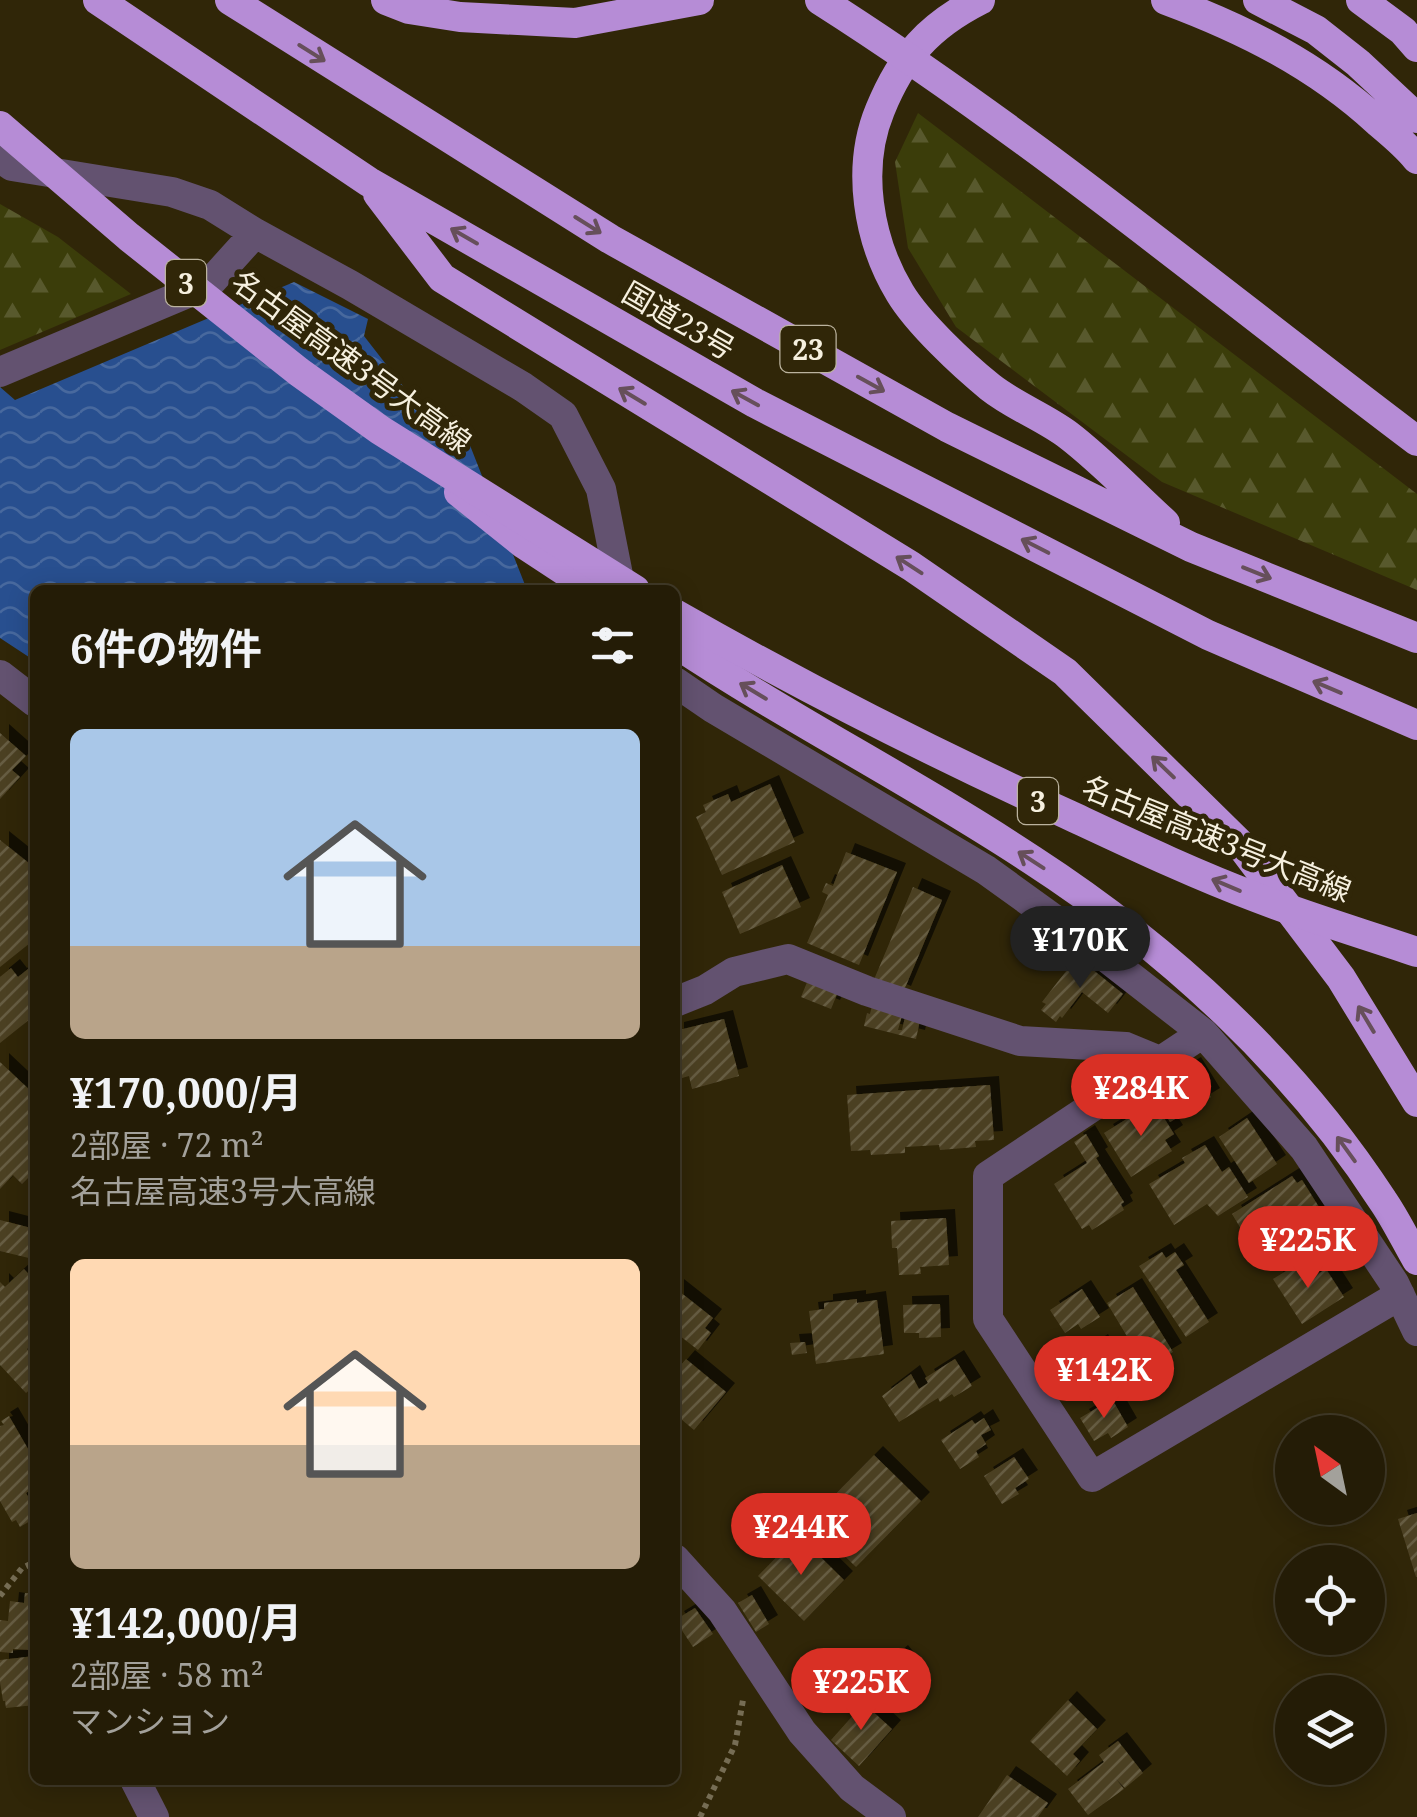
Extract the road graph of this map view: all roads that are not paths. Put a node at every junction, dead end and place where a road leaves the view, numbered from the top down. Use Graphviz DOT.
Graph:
graph roads {
  1 [pos="98,0"];
  2 [pos="230,0"];
  3 [pos="386,0"];
  4 [pos="699,0"];
  5 [pos="820,0"];
  6 [pos="980,0"];
  7 [pos="1166,0"];
  8 [pos="1258,0"];
  9 [pos="1361,0"];
  10 [pos="1417,47"];
  11 [pos="1417,118"];
  12 [pos="0,126"];
  13 [pos="0,158"];
  14 [pos="1417,159"];
  15 [pos="369,182"];
  16 [pos="255,233"];
  17 [pos="0,372"];
  18 [pos="380,430"];
  19 [pos="1409,433"];
  20 [pos="1191,547"];
  21 [pos="586,585"];
  22 [pos="620,585"];
  23 [pos="627,585"];
  24 [pos="680,617"];
  25 [pos="1417,638"];
  26 [pos="680,646"];
  27 [pos="0,675"];
  28 [pos="680,685"];
  29 [pos="30,698"];
  30 [pos="1417,726"];
  31 [pos="1417,952"];
  32 [pos="680,1000"];
  33 [pos="1203,1032"];
  34 [pos="1160,1061"];
  35 [pos="1417,1102"];
  36 [pos="1417,1260"];
  37 [pos="1400,1296"];
  38 [pos="1417,1330"];
  39 [pos="680,1565"];
  40 [pos="138,1785"];
  41 [pos="154,1817"];
  42 [pos="891,1817"];
  1 -- 15 [label="highway, 国道23号 / 23"];
  2 -- 20 [label="highway, 国道23号 / 23, one-way"];
  3 -- 4 [label="highway"];
  5 -- 19 [label="highway, bridge"];
  6 -- 20 [label="highway"];
  7 -- 14 [label="highway"];
  8 -- 11 [label="highway"];
  9 -- 10 [label="highway"];
  12 -- 18 [label="highway, 名古屋高速3号大高線 / 3, bridge"];
  13 -- 16 [label="street"];
  30 -- 15 [label="highway, 国道23号 / 23, one-way"];
  35 -- 15 [label="highway, one-way"];
  16 -- 17 [label="street"];
  16 -- 22 [label="street"];
  18 -- 21 [label="highway, bridge"];
  18 -- 23 [label="highway, 名古屋高速3号大高線 / 3, bridge"];
  20 -- 25 [label="highway, 国道23号 / 23, one-way"];
  31 -- 24 [label="highway, 名古屋高速3号大高線 / 3, one-way, bridge"];
  36 -- 26 [label="highway, one-way"];
  27 -- 29 [label="street"];
  28 -- 33 [label="street"];
  32 -- 34 [label="street"];
  33 -- 34 [label="street"];
  33 -- 37 [label="street"];
  34 -- 37 [label="street"];
  37 -- 38 [label="street"];
  39 -- 42 [label="street"];
  40 -- 41 [label="street"];
}
